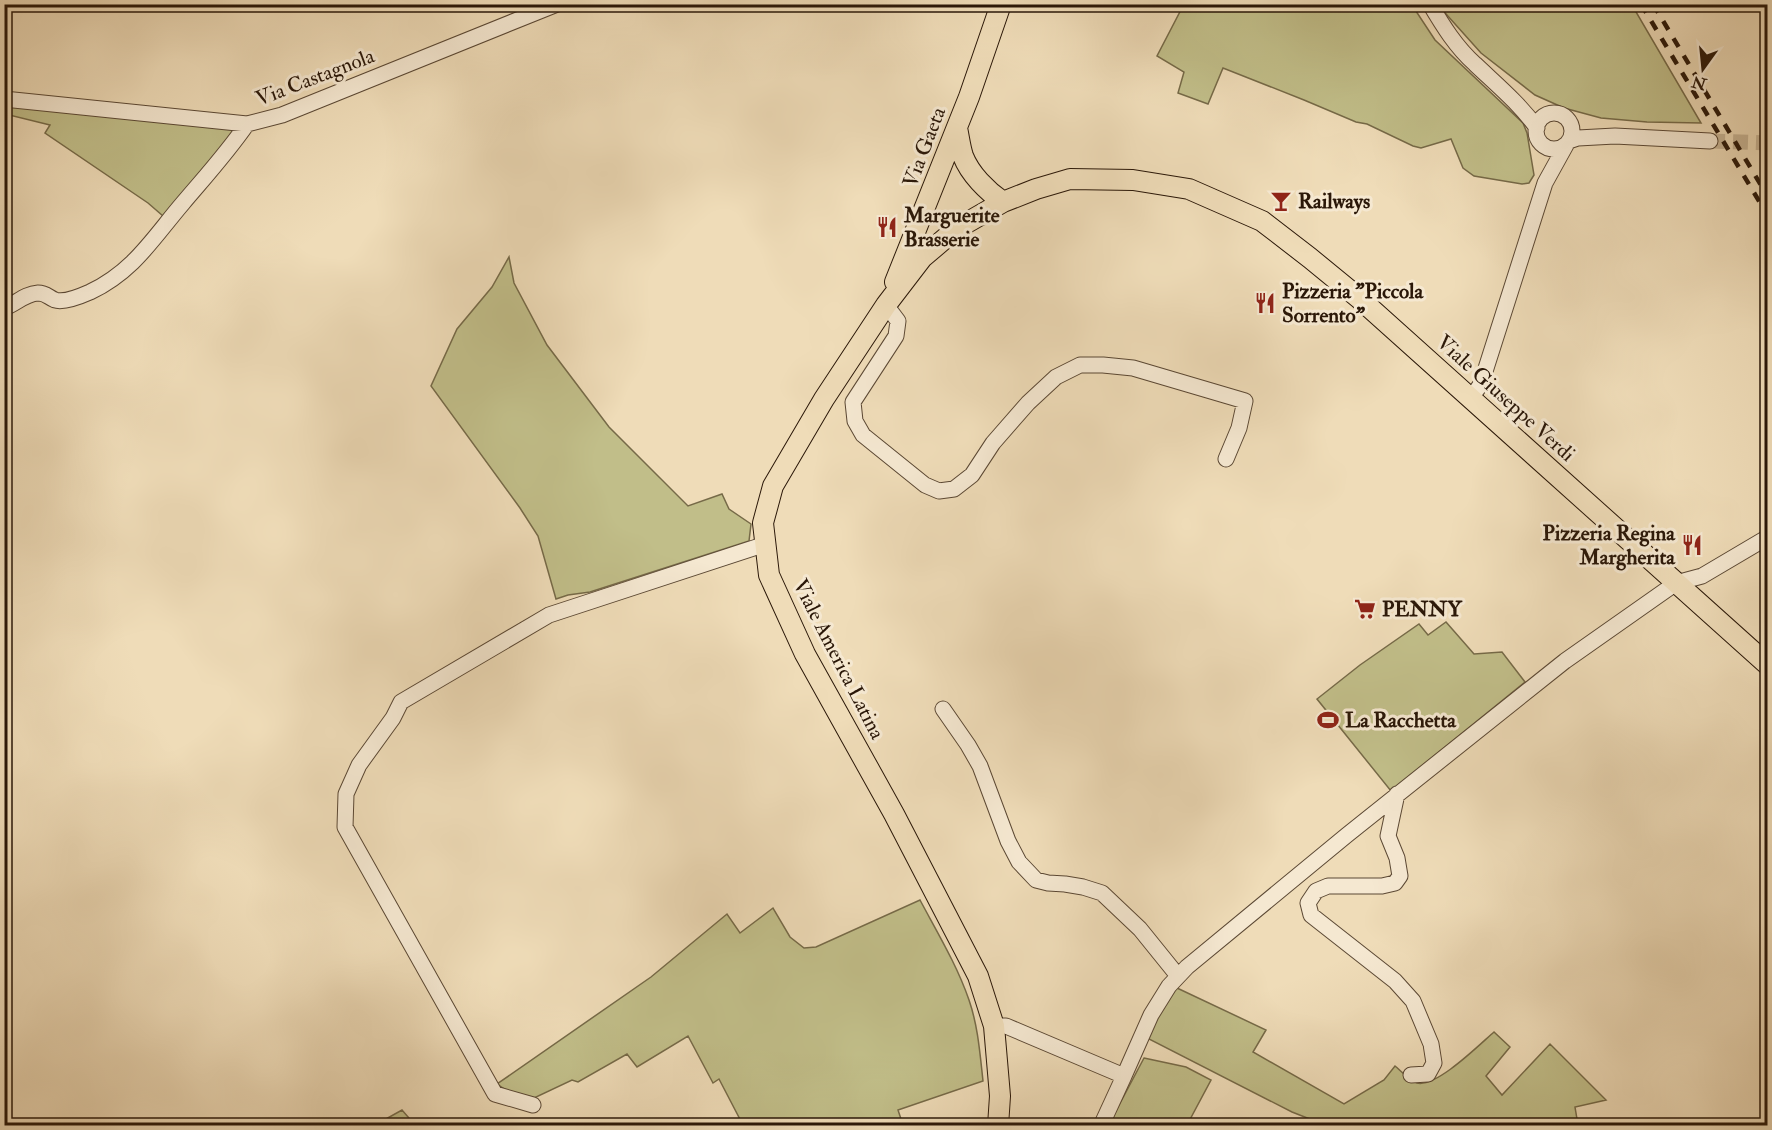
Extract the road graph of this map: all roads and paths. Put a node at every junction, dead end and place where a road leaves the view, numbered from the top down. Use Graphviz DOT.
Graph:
graph roads {
  1 [pos="557,4"];
  2 [pos="1001,4"];
  3 [pos="1430,4"];
  4 [pos="1508,94"];
  5 [pos="4,99"];
  6 [pos="1552,114"];
  7 [pos="1568,120"];
  8 [pos="247,124"];
  9 [pos="957,128"];
  10 [pos="1537,134"];
  11 [pos="1615,136"];
  12 [pos="1710,141"];
  13 [pos="1567,143"];
  14 [pos="1545,183"];
  15 [pos="930,195"];
  16 [pos="1004,202"];
  17 [pos="956,229"];
  18 [pos="886,305"];
  19 [pos="4,308"];
  20 [pos="1471,398"];
  21 [pos="1226,459"];
  22 [pos="1767,537"];
  23 [pos="766,544"];
  24 [pos="1676,583"];
  25 [pos="1767,666"];
  26 [pos="943,710"];
  27 [pos="1397,794"];
  28 [pos="1178,976"];
  29 [pos="994,1026"];
  30 [pos="1411,1075"];
  31 [pos="1124,1076"];
  32 [pos="532,1105"];
  33 [pos="998,1125"];
  34 [pos="1101,1125"];
  1 -- 8 [label="street, Via Castagnola"];
  2 -- 9 [label="main road, Via Gaeta"];
  3 -- 4 [label="street"];
  4 -- 6 [label="street"];
  4 -- 10 [label="street"];
  5 -- 8 [label="street, Via Castagnola"];
  6 -- 7 [label="street"];
  6 -- 10 [label="street"];
  7 -- 11 [label="street"];
  7 -- 13 [label="street"];
  8 -- 19 [label="street"];
  9 -- 15 [label="main road, Via Gaeta"];
  9 -- 16 [label="main road"];
  10 -- 13 [label="street"];
  10 -- 14 [label="street"];
  11 -- 12 [label="street"];
  11 -- 13 [label="street"];
  13 -- 14 [label="street"];
  14 -- 20 [label="street"];
  15 -- 17 [label="main road"];
  15 -- 18 [label="main road, Via Gaeta"];
  16 -- 17 [label="main road, Viale America Latina"];
  16 -- 20 [label="main road, Viale Giuseppe Verdi"];
  17 -- 18 [label="main road, Viale America Latina"];
  18 -- 21 [label="street"];
  18 -- 23 [label="main road, Viale America Latina"];
  20 -- 24 [label="main road, Viale Giuseppe Verdi"];
  22 -- 24 [label="street"];
  23 -- 29 [label="main road, Viale America Latina"];
  23 -- 32 [label="street"];
  24 -- 25 [label="main road, Viale Giuseppe Verdi"];
  24 -- 27 [label="street"];
  26 -- 28 [label="street"];
  27 -- 28 [label="street"];
  27 -- 30 [label="street"];
  28 -- 31 [label="street"];
  29 -- 31 [label="street"];
  29 -- 33 [label="main road, Viale America Latina"];
  31 -- 34 [label="street"];
}
